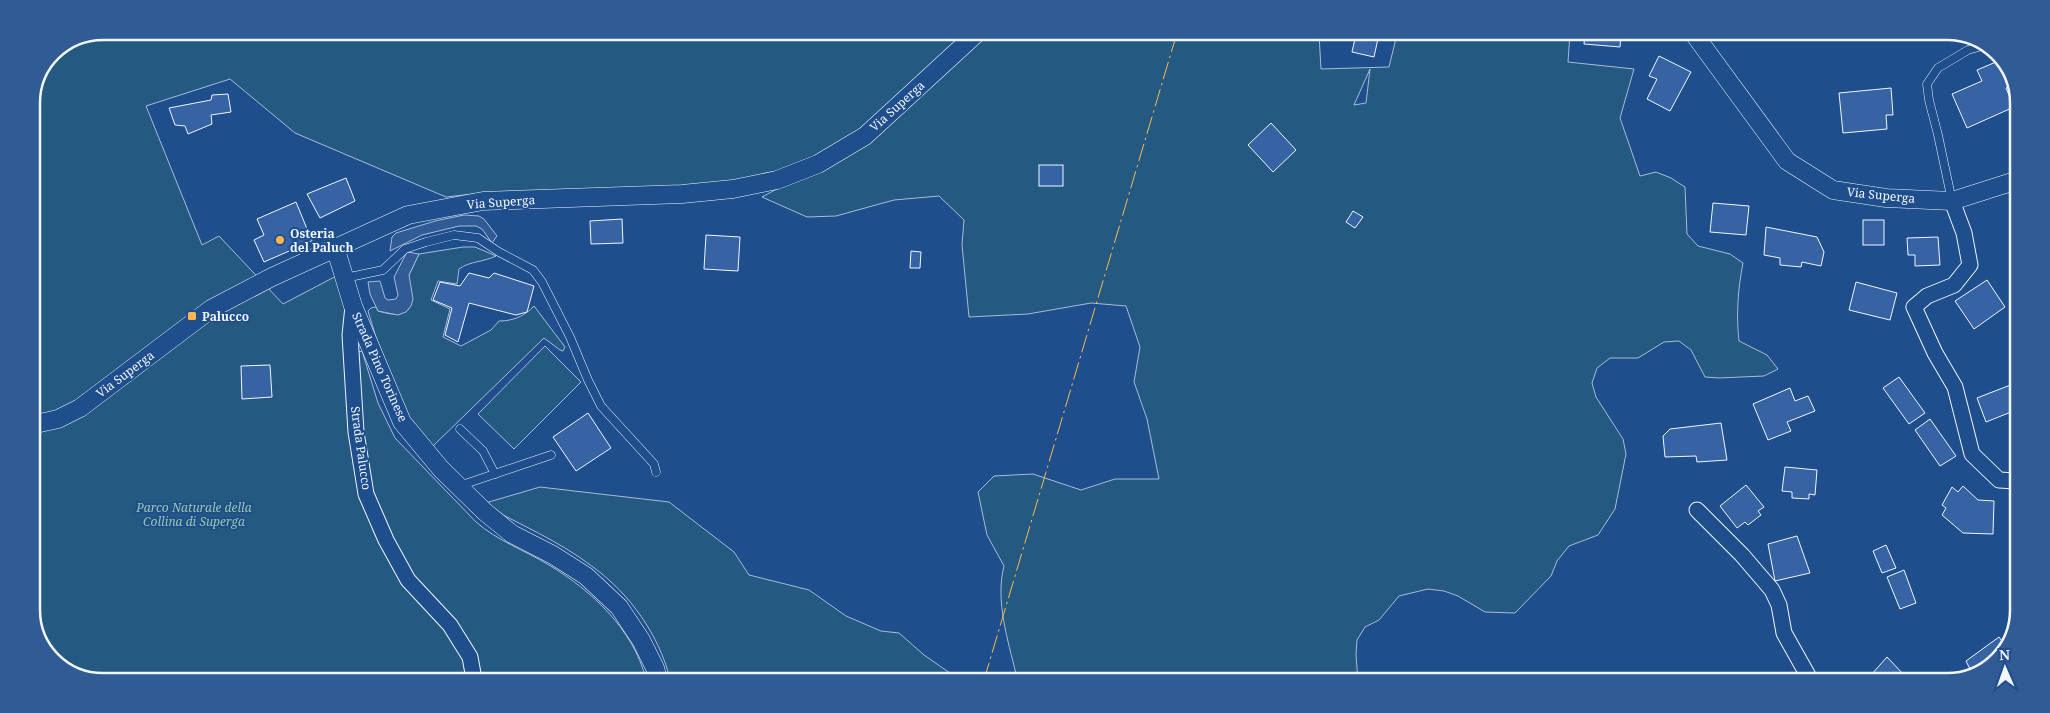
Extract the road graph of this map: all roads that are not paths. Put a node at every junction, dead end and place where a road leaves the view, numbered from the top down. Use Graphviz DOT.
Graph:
graph roads {
  1 [pos="969,40"];
  2 [pos="1698,40"];
  3 [pos="1976,48"];
  4 [pos="2010,183"];
  5 [pos="1952,201"];
  6 [pos="335,247"];
  7 [pos="345,278"];
  8 [pos="353,306"];
  9 [pos="40,423"];
  10 [pos="460,429"];
  11 [pos="551,455"];
  12 [pos="656,472"];
  13 [pos="495,474"];
  14 [pos="2010,481"];
  15 [pos="459,486"];
  16 [pos="1697,510"];
  17 [pos="473,673"];
  18 [pos="656,673"];
  19 [pos="1806,673"];
  1 -- 6 [label="street, Via Superga"];
  2 -- 5 [label="street, Via Superga"];
  3 -- 5 [label="lane"];
  4 -- 5 [label="street, Via Superga"];
  5 -- 14 [label="street"];
  6 -- 7 [label="street, Strada Pino Torinese"];
  6 -- 9 [label="street, Via Superga"];
  7 -- 8 [label="street, Strada Pino Torinese"];
  7 -- 12 [label="lane"];
  8 -- 15 [label="street, Strada Pino Torinese"];
  8 -- 17 [label="street, Strada Palucco"];
  10 -- 13 [label="lane"];
  11 -- 13 [label="lane"];
  13 -- 15 [label="lane"];
  15 -- 18 [label="street, Strada Pino Torinese"];
  16 -- 19 [label="street"];
}
